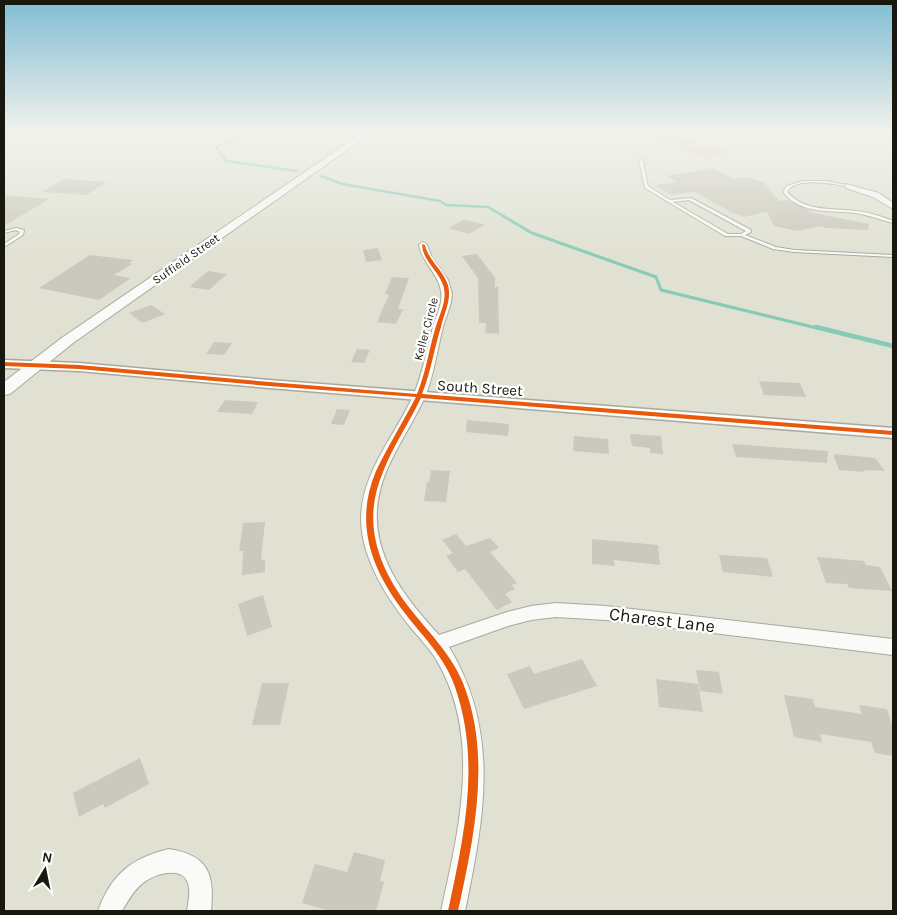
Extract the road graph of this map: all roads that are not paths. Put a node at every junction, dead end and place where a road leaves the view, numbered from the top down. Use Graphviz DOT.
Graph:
graph roads {
  1 [pos="308,174"];
  2 [pos="643,174"];
  3 [pos="849,186"];
  4 [pos="669,201"];
  5 [pos="893,207"];
  6 [pos="893,222"];
  7 [pos="4,232"];
  8 [pos="742,235"];
  9 [pos="423,245"];
  10 [pos="4,246"];
  11 [pos="893,256"];
  12 [pos="4,364"];
  13 [pos="35,365"];
  14 [pos="4,390"];
  15 [pos="419,396"];
  16 [pos="893,433"];
  17 [pos="436,644"];
  18 [pos="893,647"];
  19 [pos="110,911"];
  20 [pos="199,911"];
  21 [pos="452,911"];
  1 -- 13 [label="main road, Suffield Street"];
  2 -- 4 [label="lane"];
  3 -- 5 [label="street"];
  3 -- 6 [label="lane"];
  4 -- 8 [label="lane"];
  4 -- 8 [label="lane"];
  7 -- 10 [label="lane"];
  8 -- 11 [label="lane"];
  9 -- 15 [label="street, Keller Circle"];
  12 -- 13 [label="street, South Street"];
  13 -- 14 [label="main road, Suffield Street"];
  13 -- 15 [label="street, South Street"];
  15 -- 16 [label="street, South Street"];
  15 -- 17 [label="street, Keller Circle"];
  17 -- 18 [label="street, Charest Lane"];
  17 -- 21 [label="street, Keller Circle"];
  19 -- 20 [label="street"];
}
